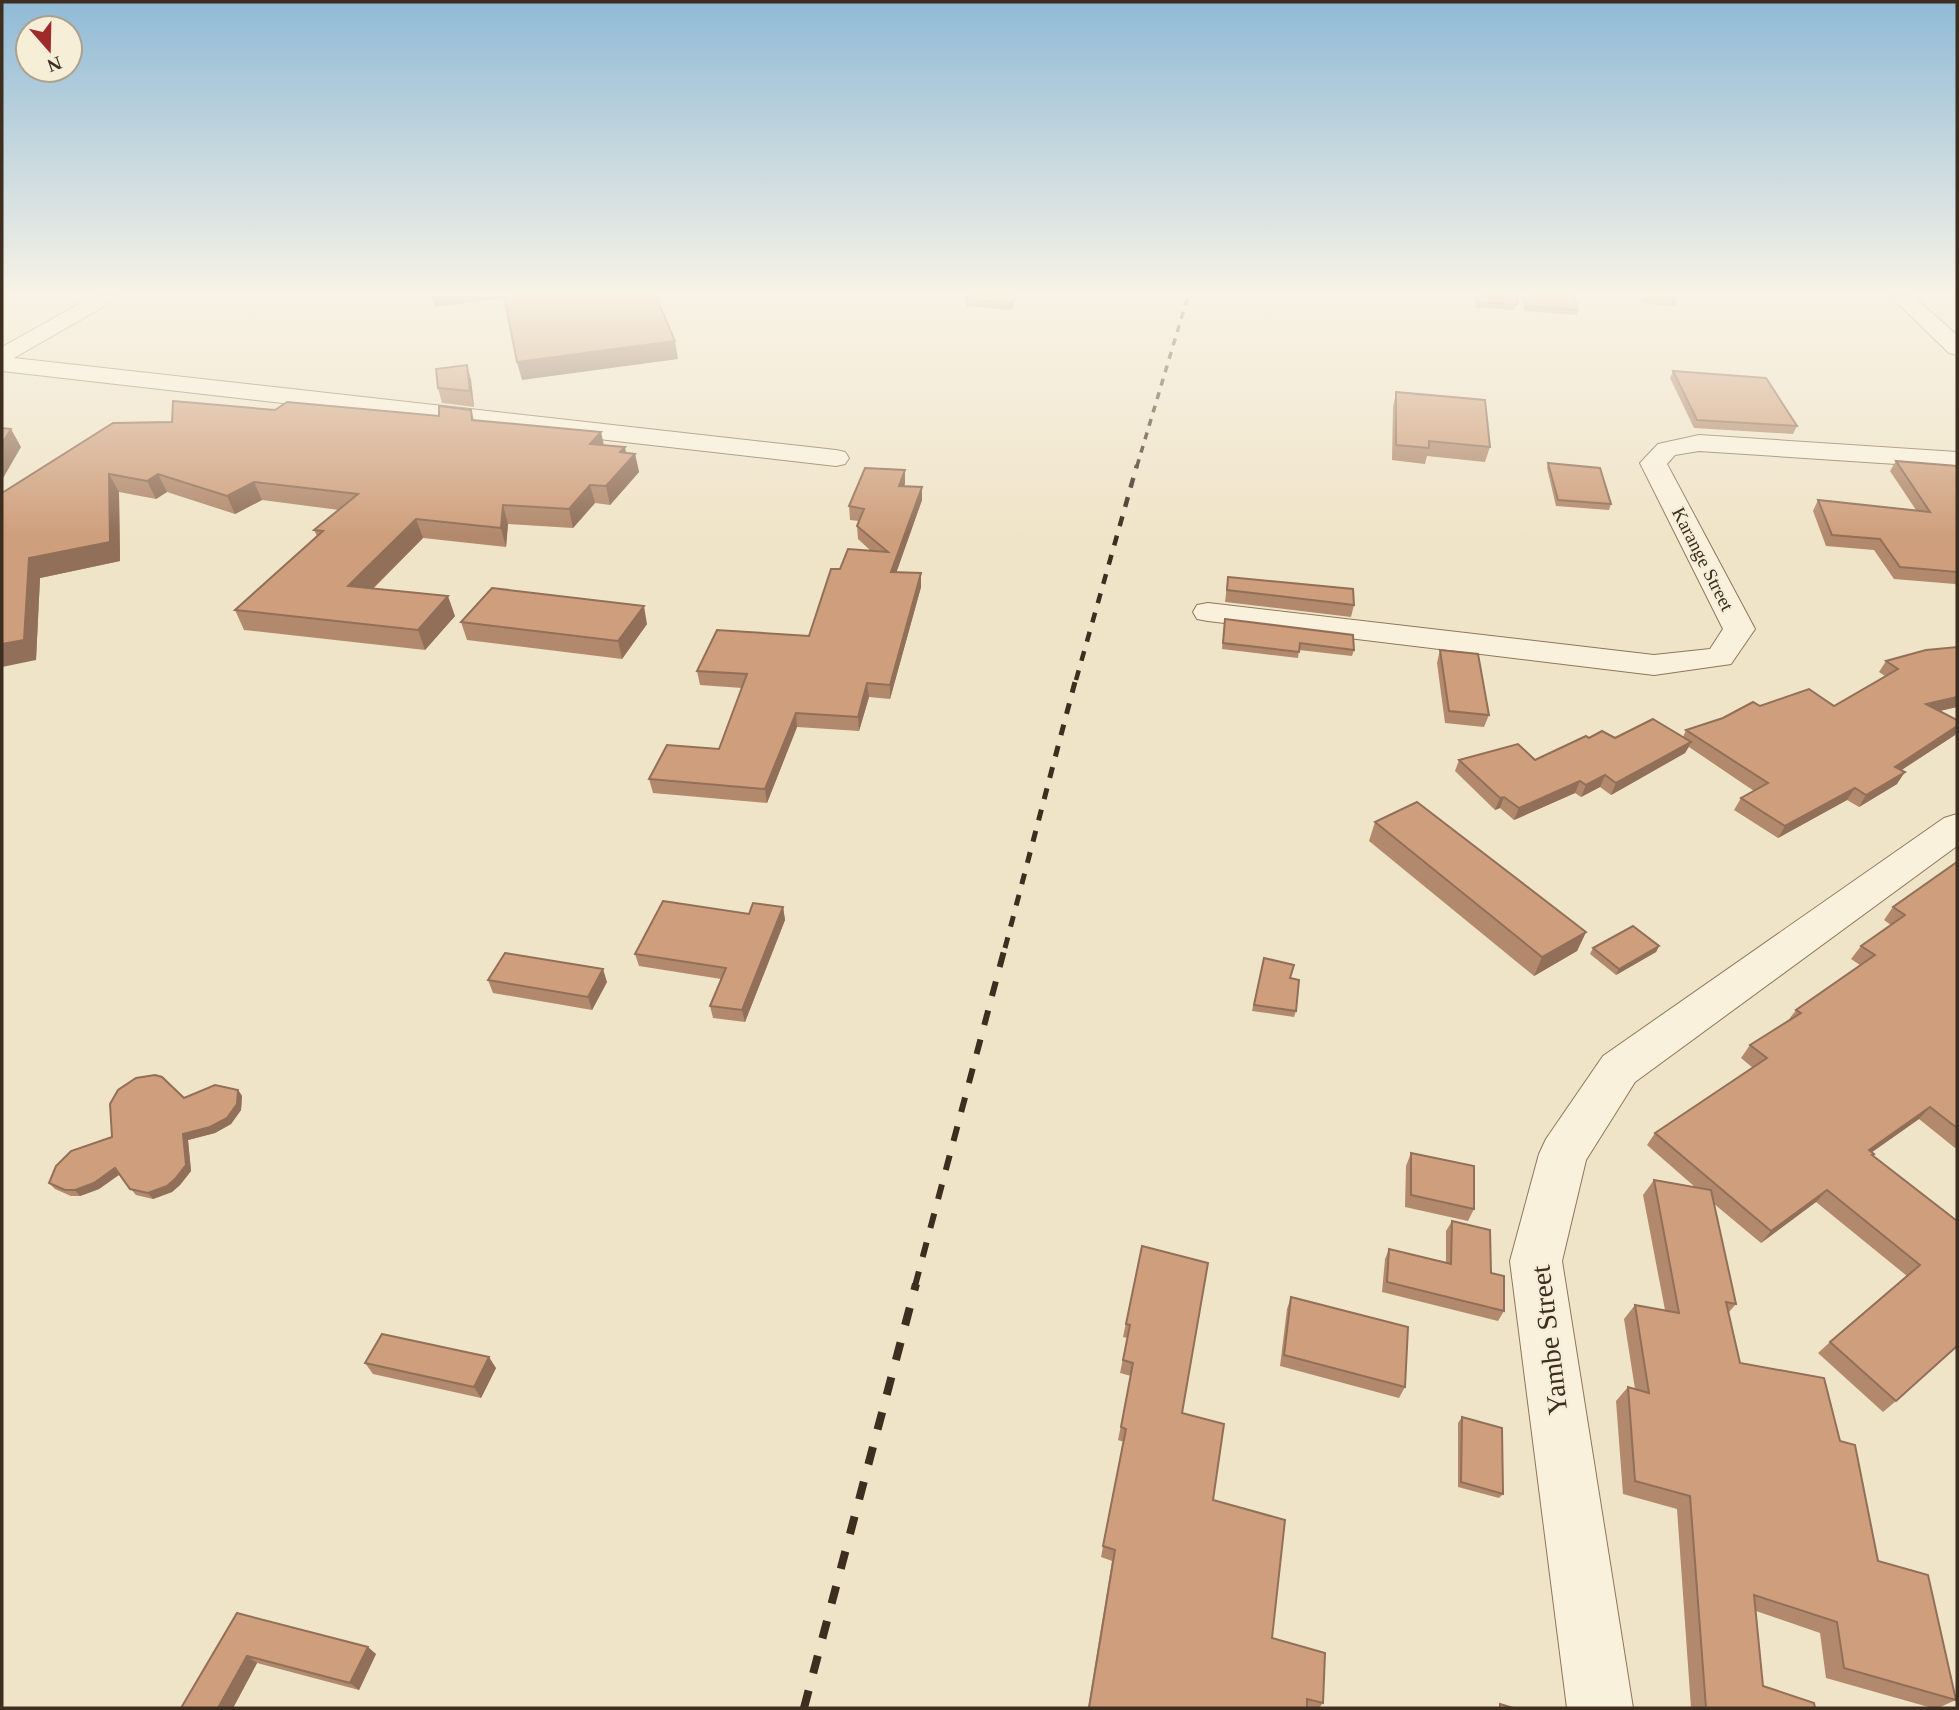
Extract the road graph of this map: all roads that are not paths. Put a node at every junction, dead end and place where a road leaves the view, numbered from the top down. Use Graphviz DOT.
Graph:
graph roads {
  1 [pos="107,376"];
  2 [pos="836,458"];
  3 [pos="1957,460"];
  4 [pos="1208,612"];
  5 [pos="1957,827"];
  6 [pos="1600,1708"];
  1 -- 2 [label="street"];
  3 -- 4 [label="street, Karange Street"];
  5 -- 6 [label="street, Yambe Street"];
}
